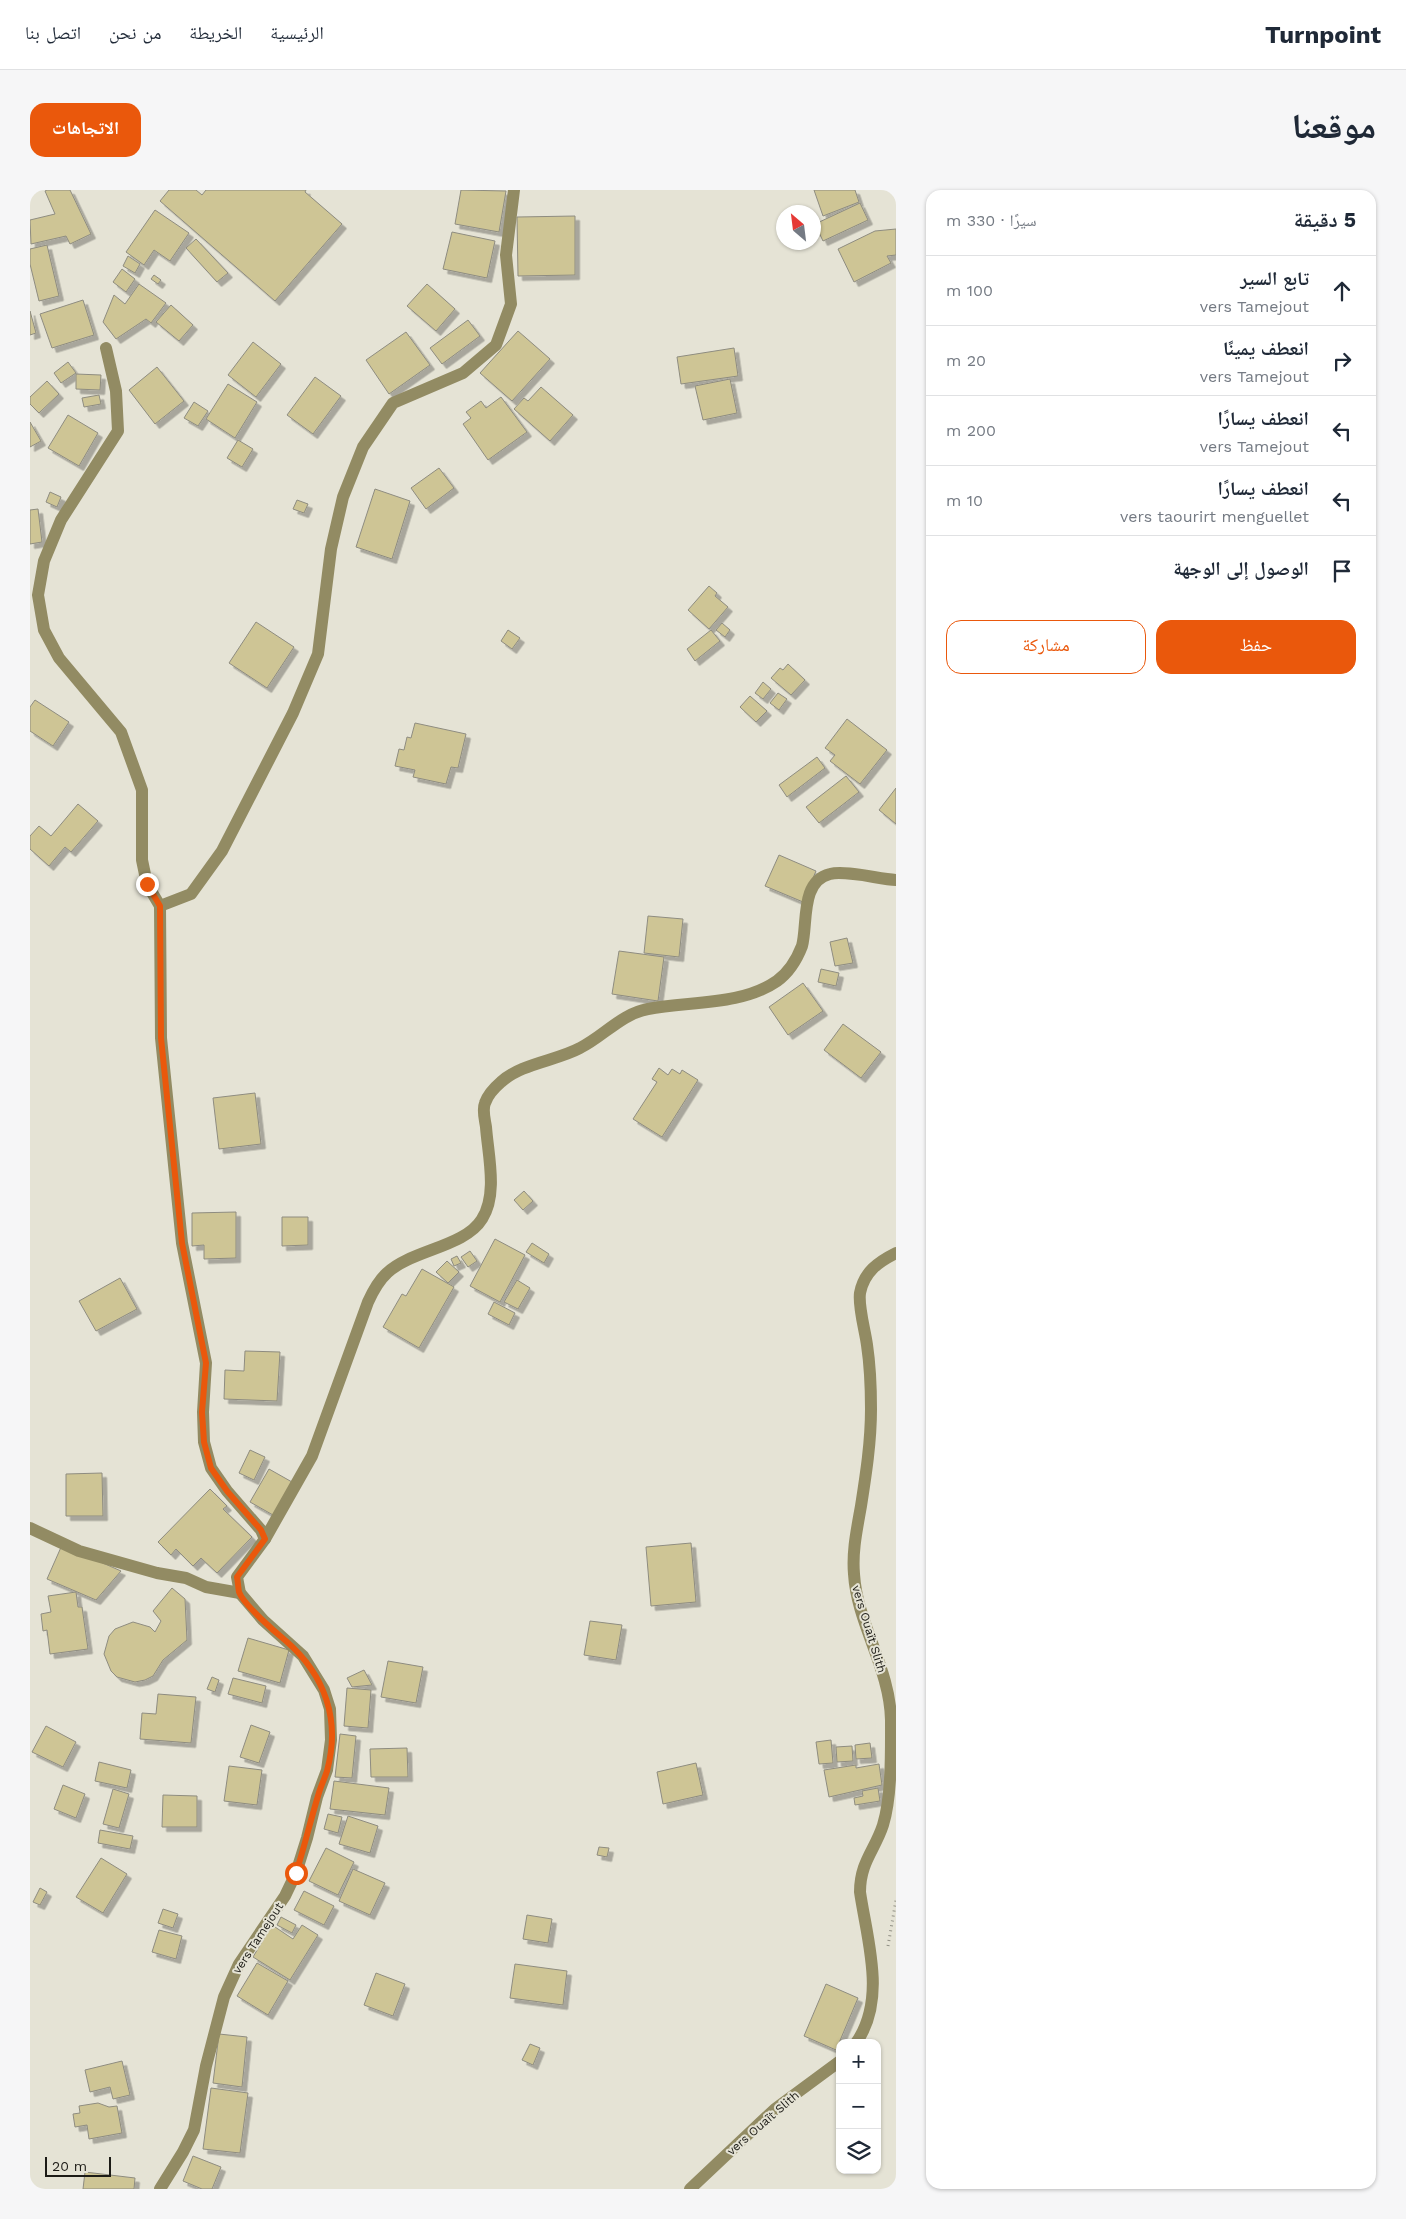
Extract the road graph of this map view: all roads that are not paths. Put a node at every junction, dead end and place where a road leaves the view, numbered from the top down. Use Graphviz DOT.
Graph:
graph roads {
  1 [pos="514,190"];
  2 [pos="106,348"];
  3 [pos="896,880"];
  4 [pos="160,906"];
  5 [pos="896,1253"];
  6 [pos="30,1528"];
  7 [pos="265,1539"];
  8 [pos="240,1593"];
  9 [pos="859,2039"];
  10 [pos="836,2064"];
  11 [pos="160,2189"];
  12 [pos="690,2189"];
  1 -- 4 [label="street"];
  2 -- 4 [label="street"];
  3 -- 7 [label="street"];
  4 -- 7 [label="street"];
  5 -- 9 [label="street, vers Ouaït Slith"];
  6 -- 8 [label="street"];
  7 -- 8 [label="street"];
  8 -- 11 [label="street, vers Tamejout"];
  10 -- 12 [label="street, vers Ouaït Slith"];
}
